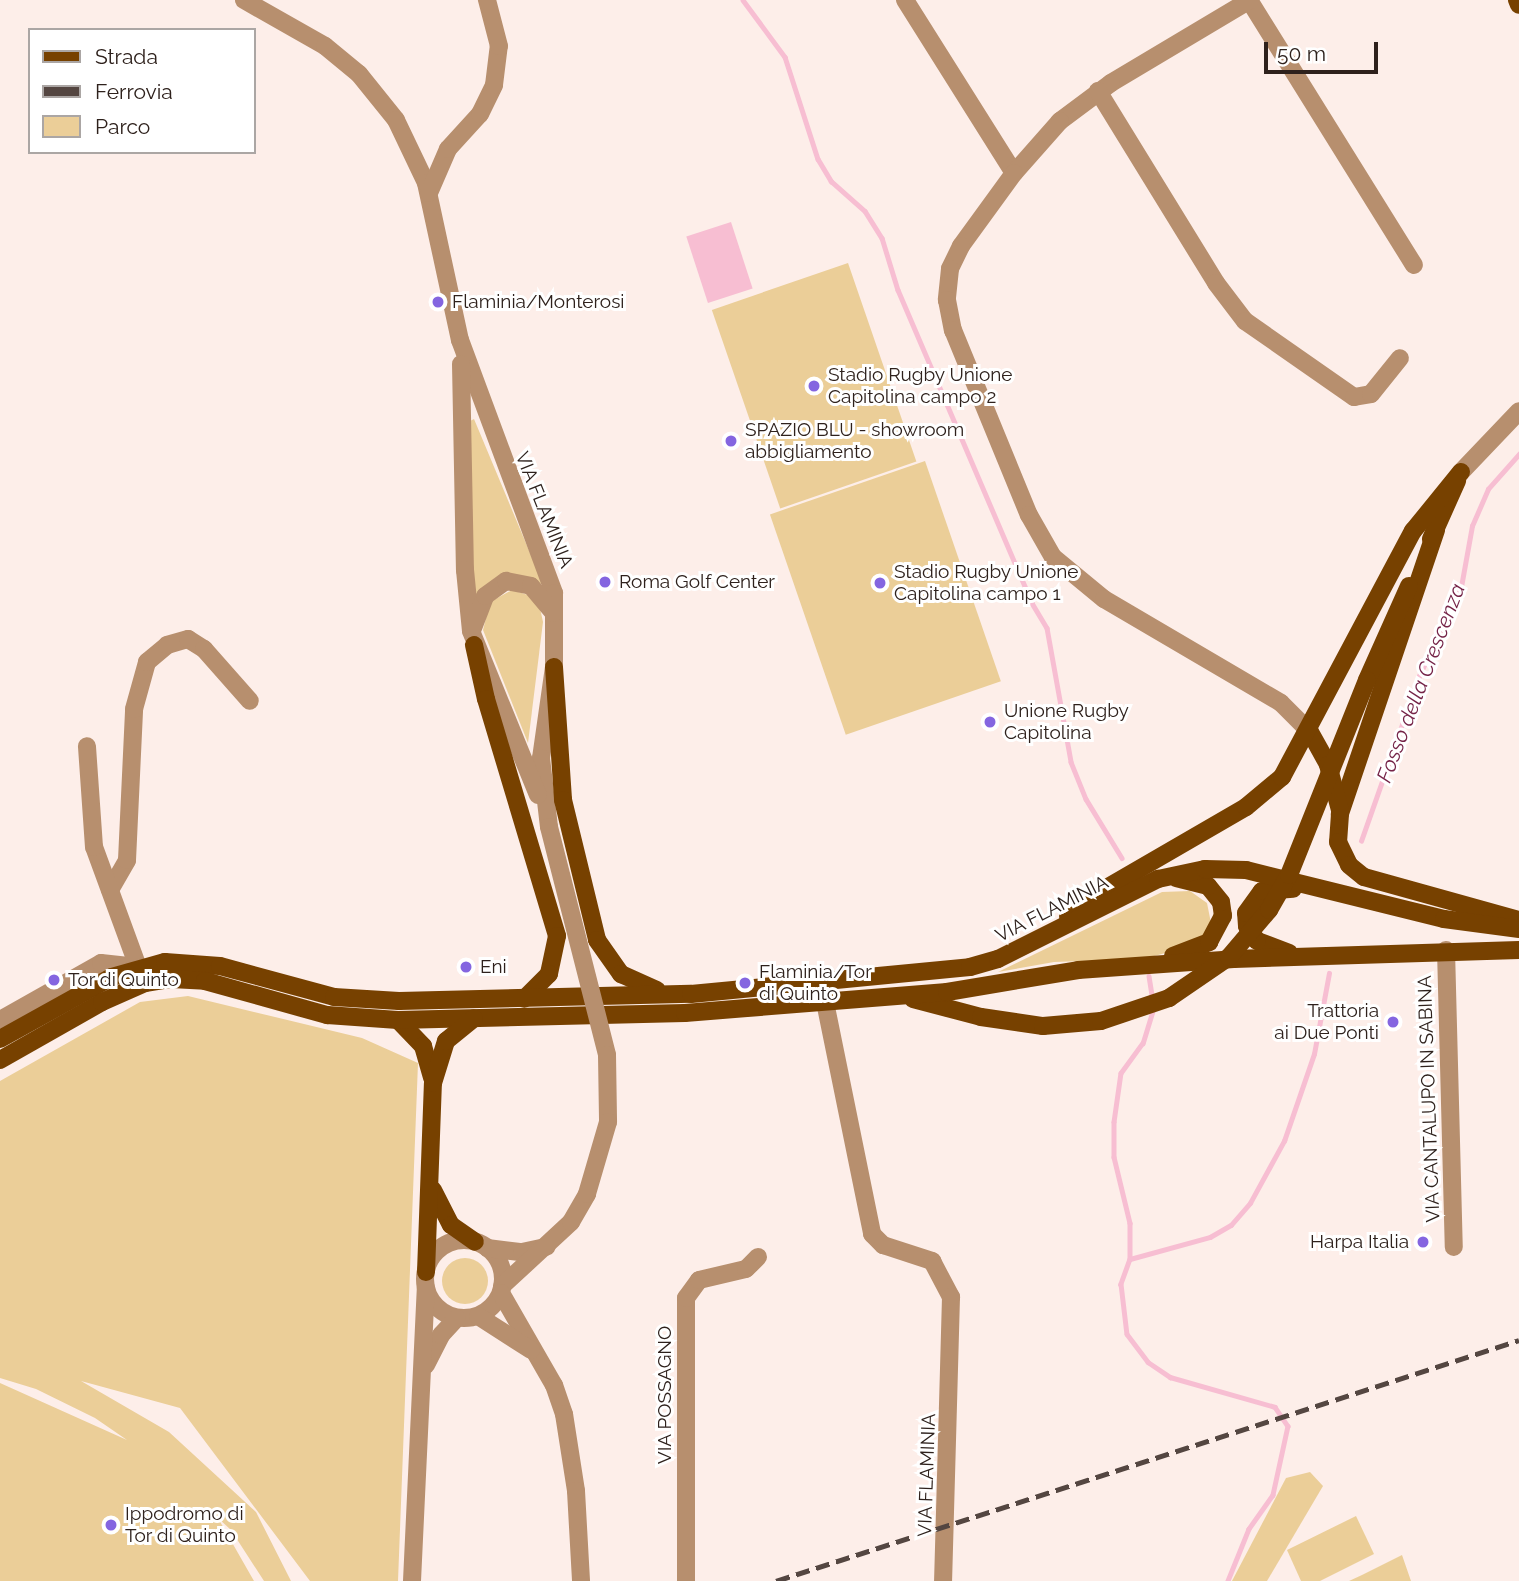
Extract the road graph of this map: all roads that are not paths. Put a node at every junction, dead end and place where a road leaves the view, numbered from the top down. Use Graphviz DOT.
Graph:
graph roads {
  1 [pos="244,0"];
  2 [pos="487,0"];
  3 [pos="905,0"];
  4 [pos="1250,0"];
  5 [pos="1517,0"];
  6 [pos="1519,5"];
  7 [pos="1098,91"];
  8 [pos="1014,173"];
  9 [pos="429,193"];
  10 [pos="1414,265"];
  11 [pos="460,340"];
  12 [pos="1400,358"];
  13 [pos="1519,411"];
  14 [pos="1461,472"];
  15 [pos="1436,530"];
  16 [pos="555,614"];
  17 [pos="473,638"];
  18 [pos="554,667"];
  19 [pos="250,701"];
  20 [pos="1310,732"];
  21 [pos="87,746"];
  22 [pos="1340,814"];
  23 [pos="549,827"];
  24 [pos="1158,879"];
  25 [pos="1321,889"];
  26 [pos="110,890"];
  27 [pos="1519,920"];
  28 [pos="1059,928"];
  29 [pos="1519,929"];
  30 [pos="1446,950"];
  31 [pos="1519,950"];
  32 [pos="1300,957"];
  33 [pos="1151,965"];
  34 [pos="138,967"];
  35 [pos="892,994"];
  36 [pos="678,995"];
  37 [pos="524,999"];
  38 [pos="825,1002"];
  39 [pos="474,1018"];
  40 [pos="0,1020"];
  41 [pos="398,1020"];
  42 [pos="0,1040"];
  43 [pos="0,1060"];
  44 [pos="433,1083"];
  45 [pos="429,1177"];
  46 [pos="481,1245"];
  47 [pos="546,1247"];
  48 [pos="1454,1247"];
  49 [pos="758,1257"];
  50 [pos="426,1279"];
  51 [pos="501,1289"];
  52 [pos="478,1316"];
  53 [pos="457,1318"];
  54 [pos="539,1357"];
  55 [pos="418,1395"];
  56 [pos="412,1581"];
  57 [pos="581,1581"];
  58 [pos="686,1581"];
  59 [pos="943,1581"];
  1 -- 9 [label="street, VIA FLAMINIA"];
  2 -- 9 [label="street"];
  3 -- 8 [label="street"];
  4 -- 7 [label="street"];
  4 -- 10 [label="street"];
  5 -- 6 [label="main road"];
  7 -- 8 [label="street"];
  7 -- 12 [label="street"];
  8 -- 20 [label="street"];
  9 -- 11 [label="street, VIA FLAMINIA"];
  11 -- 16 [label="street, VIA FLAMINIA"];
  11 -- 17 [label="street, VIA FLAMINIA"];
  13 -- 14 [label="street"];
  14 -- 15 [label="main road"];
  14 -- 20 [label="main road"];
  15 -- 22 [label="main road"];
  15 -- 35 [label="main road, bridge"];
  16 -- 17 [label="street"];
  16 -- 18 [label="street, VIA FLAMINIA"];
  17 -- 23 [label="street, VIA FLAMINIA"];
  17 -- 37 [label="main road"];
  18 -- 23 [label="street, VIA FLAMINIA"];
  18 -- 36 [label="main road"];
  19 -- 26 [label="street"];
  20 -- 22 [label="main road"];
  20 -- 28 [label="main road"];
  21 -- 26 [label="street"];
  22 -- 27 [label="main road"];
  23 -- 47 [label="street, VIA FLAMINIA, bridge"];
  24 -- 25 [label="main road, VIA FLAMINIA"];
  24 -- 28 [label="main road, VIA FLAMINIA"];
  24 -- 33 [label="main road"];
  25 -- 29 [label="main road, VIA FLAMINIA"];
  25 -- 32 [label="main road"];
  26 -- 34 [label="street"];
  28 -- 36 [label="main road, VIA FLAMINIA"];
  30 -- 31 [label="main road"];
  30 -- 32 [label="main road"];
  30 -- 48 [label="street, VIA CANTALUPO IN SABINA"];
  32 -- 33 [label="main road"];
  33 -- 35 [label="main road"];
  34 -- 37 [label="main road, VIA FLAMINIA"];
  34 -- 40 [label="street"];
  34 -- 42 [label="main road, VIA FLAMINIA"];
  35 -- 38 [label="main road"];
  36 -- 37 [label="main road, VIA FLAMINIA"];
  38 -- 39 [label="main road"];
  38 -- 59 [label="street, VIA FLAMINIA"];
  39 -- 41 [label="main road"];
  39 -- 44 [label="main road"];
  41 -- 43 [label="main road"];
  41 -- 44 [label="main road"];
  44 -- 45 [label="main road"];
  45 -- 46 [label="main road"];
  45 -- 50 [label="main road"];
  46 -- 47 [label="street"];
  46 -- 50 [label="street"];
  46 -- 51 [label="street"];
  47 -- 51 [label="street, VIA FLAMINIA"];
  49 -- 58 [label="street, VIA POSSAGNO"];
  50 -- 53 [label="street"];
  50 -- 55 [label="street"];
  51 -- 52 [label="street"];
  51 -- 54 [label="street"];
  52 -- 53 [label="street"];
  52 -- 54 [label="street"];
  53 -- 55 [label="street"];
  54 -- 57 [label="street"];
  55 -- 56 [label="street"];
}
